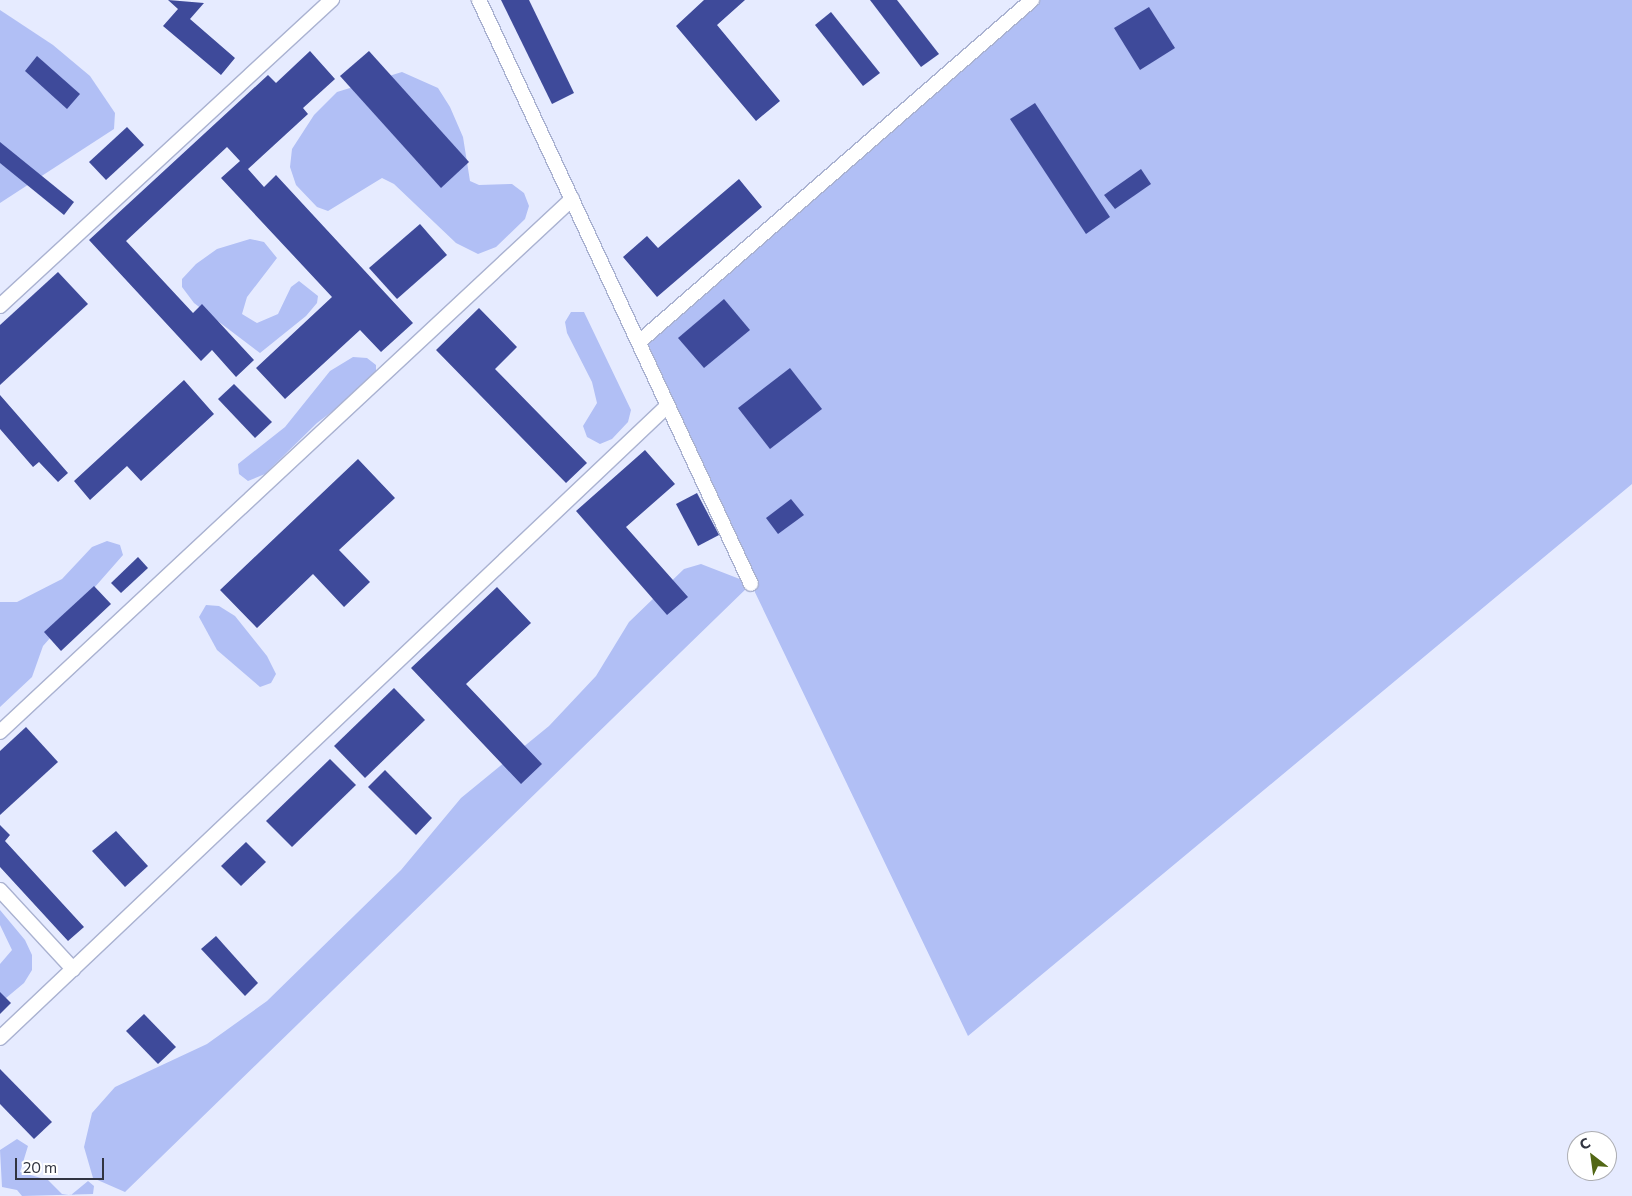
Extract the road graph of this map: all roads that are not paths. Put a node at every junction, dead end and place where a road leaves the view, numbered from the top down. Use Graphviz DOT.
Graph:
graph roads {
  1 [pos="332,0"];
  2 [pos="479,0"];
  3 [pos="1032,0"];
  4 [pos="572,199"];
  5 [pos="0,306"];
  6 [pos="639,342"];
  7 [pos="666,407"];
  8 [pos="751,584"];
  9 [pos="0,732"];
  10 [pos="0,890"];
  11 [pos="73,969"];
  12 [pos="0,1038"];
  1 -- 5 [label="lane"];
  2 -- 4 [label="lane"];
  3 -- 6 [label="lane"];
  4 -- 6 [label="lane"];
  4 -- 9 [label="lane"];
  6 -- 7 [label="lane"];
  7 -- 8 [label="lane"];
  7 -- 11 [label="lane"];
  10 -- 11 [label="lane"];
  11 -- 12 [label="lane"];
}
